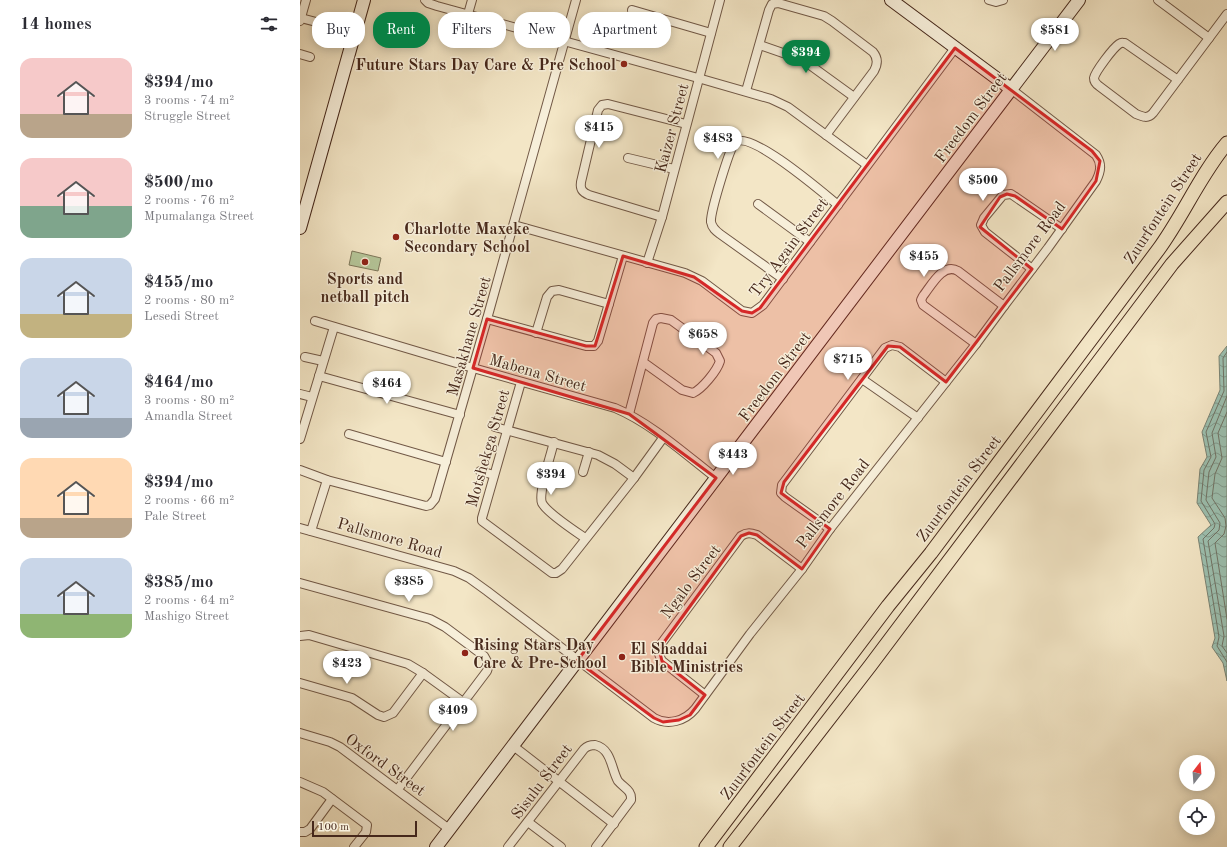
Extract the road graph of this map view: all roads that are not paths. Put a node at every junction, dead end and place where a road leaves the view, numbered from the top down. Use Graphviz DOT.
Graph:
graph roads {
  1 [pos="306,0"];
  2 [pos="364,0"];
  3 [pos="425,0"];
  4 [pos="472,0"];
  5 [pos="576,0"];
  6 [pos="720,0"];
  7 [pos="988,0"];
  8 [pos="1079,0"];
  9 [pos="1158,0"];
  10 [pos="1001,1"];
  11 [pos="899,2"];
  12 [pos="632,10"];
  13 [pos="460,12"];
  14 [pos="469,12"];
  15 [pos="1227,14"];
  16 [pos="300,19"];
  17 [pos="312,21"];
  18 [pos="570,23"];
  19 [pos="711,33"];
  20 [pos="1209,38"];
  21 [pos="570,43"];
  22 [pos="760,45"];
  23 [pos="563,48"];
  24 [pos="955,48"];
  25 [pos="300,54"];
  26 [pos="310,57"];
  27 [pos="698,78"];
  28 [pos="1178,80"];
  29 [pos="1011,90"];
  30 [pos="746,92"];
  31 [pos="854,97"];
  32 [pos="686,124"];
  33 [pos="826,135"];
  34 [pos="1227,143"];
  35 [pos="628,158"];
  36 [pos="867,165"];
  37 [pos="674,169"];
  38 [pos="1227,202"];
  39 [pos="758,204"];
  40 [pos="838,205"];
  41 [pos="662,218"];
  42 [pos="514,225"];
  43 [pos="300,228"];
  44 [pos="1062,229"];
  45 [pos="810,242"];
  46 [pos="623,256"];
  47 [pos="648,263"];
  48 [pos="1032,269"];
  49 [pos="783,279"];
  50 [pos="609,304"];
  51 [pos="1004,306"];
  52 [pos="487,319"];
  53 [pos="314,321"];
  54 [pos="334,327"];
  55 [pos="536,333"];
  56 [pos="976,344"];
  57 [pos="305,357"];
  58 [pos="323,361"];
  59 [pos="643,362"];
  60 [pos="473,368"];
  61 [pos="319,376"];
  62 [pos="862,379"];
  63 [pos="521,382"];
  64 [pos="946,382"];
  65 [pos="300,394"];
  66 [pos="312,397"];
  67 [pos="629,414"];
  68 [pos="460,415"];
  69 [pos="918,418"];
  70 [pos="495,427"];
  71 [pos="508,429"];
  72 [pos="349,434"];
  73 [pos="663,438"];
  74 [pos="300,439"];
  75 [pos="554,442"];
  76 [pos="589,452"];
  77 [pos="446,462"];
  78 [pos="301,471"];
  79 [pos="480,471"];
  80 [pos="583,472"];
  81 [pos="494,475"];
  82 [pos="634,478"];
  83 [pos="716,478"];
  84 [pos="327,480"];
  85 [pos="300,528"];
  86 [pos="830,529"];
  87 [pos="311,531"];
  88 [pos="585,538"];
  89 [pos="802,569"];
  90 [pos="300,583"];
  91 [pos="300,636"];
  92 [pos="577,661"];
  93 [pos="423,673"];
  94 [pos="300,683"];
  95 [pos="705,694"];
  96 [pos="462,702"];
  97 [pos="300,733"];
  98 [pos="512,745"];
  99 [pos="559,781"];
  100 [pos="300,782"];
  101 [pos="398,790"];
  102 [pos="332,799"];
  103 [pos="528,822"];
  104 [pos="614,824"];
  105 [pos="449,829"];
  106 [pos="300,832"];
  107 [pos="354,847"];
  108 [pos="436,847"];
  109 [pos="508,847"];
  110 [pos="561,847"];
  111 [pos="596,847"];
  112 [pos="706,847"];
  113 [pos="730,847"];
  1 -- 16 [label="street"];
  2 -- 43 [label="street"];
  3 -- 13 [label="street"];
  4 -- 14 [label="street"];
  5 -- 18 [label="street, Masakhane Street"];
  6 -- 19 [label="street, Kaizer Street"];
  7 -- 10 [label="street"];
  8 -- 29 [label="street, Freedom Street"];
  9 -- 20 [label="street"];
  11 -- 24 [label="street, Pallsmore Road"];
  12 -- 19 [label="street"];
  15 -- 20 [label="street"];
  16 -- 17 [label="street"];
  19 -- 27 [label="street, Kaizer Street"];
  20 -- 28 [label="street"];
  21 -- 27 [label="street"];
  22 -- 30 [label="street"];
  22 -- 31 [label="street"];
  22 -- 31 [label="street"];
  23 -- 42 [label="street, Masakhane Street"];
  24 -- 29 [label="street, Pallsmore Road"];
  24 -- 36 [label="street, Try Again Street"];
  25 -- 26 [label="street"];
  27 -- 30 [label="street"];
  27 -- 32 [label="street, Kaizer Street"];
  28 -- 28 [label="street"];
  29 -- 44 [label="street, Pallsmore Road"];
  29 -- 83 [label="street, Freedom Street"];
  30 -- 33 [label="street"];
  31 -- 33 [label="street"];
  32 -- 37 [label="street, Kaizer Street"];
  32 -- 41 [label="street"];
  33 -- 36 [label="street"];
  34 -- 112 [label="main road, Zuurfontein Street"];
  35 -- 37 [label="street"];
  36 -- 40 [label="street, Try Again Street"];
  37 -- 41 [label="street, Kaizer Street"];
  38 -- 113 [label="main road"];
  39 -- 45 [label="street"];
  40 -- 45 [label="street, Try Again Street"];
  40 -- 49 [label="street"];
  41 -- 47 [label="street, Kaizer Street"];
  42 -- 46 [label="street, Try Again Street"];
  42 -- 52 [label="street, Masakhane Street"];
  44 -- 48 [label="street, Pallsmore Road"];
  44 -- 48 [label="street"];
  45 -- 49 [label="street, Try Again Street"];
  46 -- 47 [label="street, Try Again Street"];
  46 -- 50 [label="street"];
  47 -- 49 [label="street, Try Again Street"];
  48 -- 51 [label="street, Pallsmore Road"];
  50 -- 55 [label="street"];
  50 -- 55 [label="street"];
  51 -- 56 [label="street, Pallsmore Road"];
  51 -- 56 [label="street"];
  52 -- 55 [label="street"];
  52 -- 60 [label="street, Masakhane Street"];
  53 -- 54 [label="street, Mabena Street"];
  54 -- 58 [label="street"];
  54 -- 60 [label="street, Mabena Street"];
  56 -- 64 [label="street, Pallsmore Road"];
  57 -- 58 [label="street"];
  58 -- 61 [label="street"];
  59 -- 59 [label="street"];
  59 -- 67 [label="street"];
  60 -- 63 [label="street, Mabena Street"];
  60 -- 68 [label="street, Masakhane Street"];
  61 -- 66 [label="street"];
  61 -- 68 [label="street"];
  62 -- 64 [label="street"];
  62 -- 69 [label="street"];
  62 -- 86 [label="street"];
  63 -- 67 [label="street, Mabena Street"];
  63 -- 71 [label="street, Motshekga Street"];
  64 -- 69 [label="street, Pallsmore Road"];
  65 -- 66 [label="street"];
  66 -- 74 [label="street"];
  67 -- 73 [label="street, Mabena Street"];
  68 -- 77 [label="street, Masakhane Street"];
  69 -- 86 [label="street, Pallsmore Road"];
  70 -- 71 [label="street"];
  71 -- 75 [label="street"];
  71 -- 81 [label="street, Motshekga Street"];
  72 -- 77 [label="street"];
  73 -- 82 [label="street, Motshekga Street"];
  73 -- 83 [label="street, Mabena Street"];
  75 -- 76 [label="street"];
  75 -- 88 [label="street"];
  76 -- 80 [label="street"];
  76 -- 82 [label="street"];
  77 -- 84 [label="street, Masakhane Street"];
  78 -- 84 [label="street, Masakhane Street"];
  79 -- 81 [label="street"];
  81 -- 88 [label="street, Motshekga Street"];
  82 -- 88 [label="street, Motshekga Street"];
  83 -- 92 [label="street, Freedom Street"];
  84 -- 87 [label="street"];
  85 -- 87 [label="street, Pallsmore Road"];
  86 -- 89 [label="street, Pallsmore Road"];
  87 -- 92 [label="street, Pallsmore Road"];
  89 -- 95 [label="street, Pallsmore Road"];
  89 -- 95 [label="street, Ngalo Street"];
  90 -- 96 [label="street"];
  91 -- 93 [label="street"];
  92 -- 95 [label="street, Pallsmore Road"];
  92 -- 98 [label="street, Freedom Street"];
  93 -- 94 [label="street"];
  93 -- 96 [label="street"];
  96 -- 101 [label="street"];
  97 -- 101 [label="street, Oxford Street"];
  98 -- 99 [label="street"];
  98 -- 105 [label="street, Freedom Street"];
  99 -- 103 [label="street, Sisulu Street"];
  99 -- 104 [label="street"];
  99 -- 104 [label="street, Sisulu Street"];
  100 -- 102 [label="street"];
  101 -- 105 [label="street, Oxford Street"];
  102 -- 106 [label="street"];
  102 -- 107 [label="street"];
  103 -- 109 [label="street, Sisulu Street"];
  103 -- 110 [label="street"];
  104 -- 111 [label="street, Sisulu Street"];
  105 -- 108 [label="street, Freedom Street"];
}
